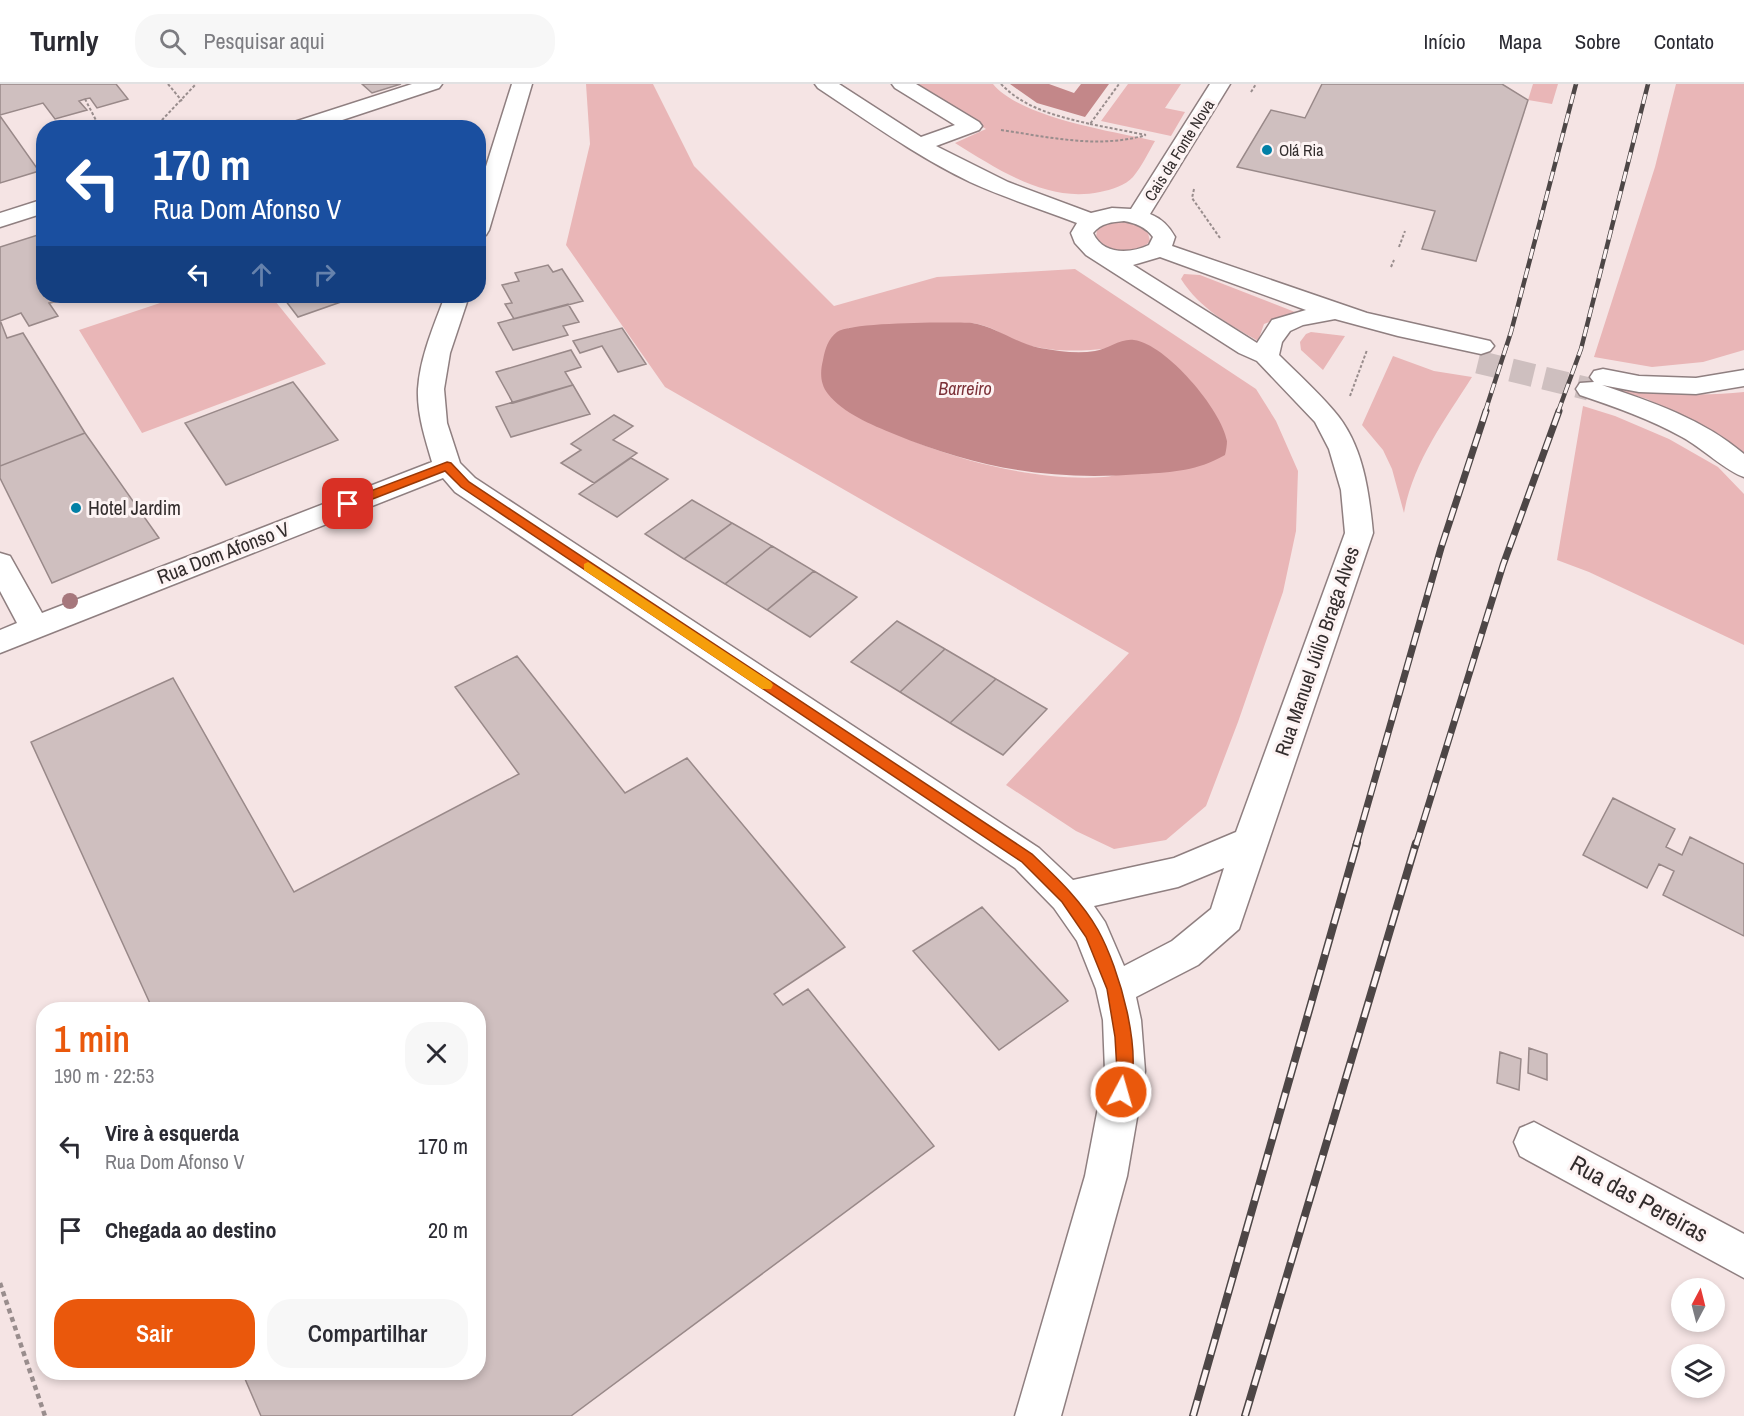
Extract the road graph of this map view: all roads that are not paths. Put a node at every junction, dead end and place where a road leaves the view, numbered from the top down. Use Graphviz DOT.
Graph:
graph roads {
  1 [pos="432,84"];
  2 [pos="522,84"];
  3 [pos="825,84"];
  4 [pos="902,84"];
  5 [pos="1220,84"];
  6 [pos="320,120"];
  7 [pos="921,144"];
  8 [pos="486,203"];
  9 [pos="36,209"];
  10 [pos="1137,217"];
  11 [pos="0,220"];
  12 [pos="1091,220"];
  13 [pos="1097,252"];
  14 [pos="1155,252"];
  15 [pos="454,303"];
  16 [pos="1193,311"];
  17 [pos="1333,312"];
  18 [pos="1479,354"];
  19 [pos="1266,356"];
  20 [pos="1744,378"];
  21 [pos="447,466"];
  22 [pos="1744,468"];
  23 [pos="0,563"];
  24 [pos="35,628"];
  25 [pos="0,642"];
  26 [pos="1250,843"];
  27 [pos="1067,897"];
  28 [pos="1115,989"];
  29 [pos="1534,1142"];
  30 [pos="1744,1257"];
  31 [pos="1038,1416"];
  1 -- 6 [label="street"];
  2 -- 8 [label="street"];
  3 -- 7 [label="street"];
  4 -- 7 [label="street"];
  5 -- 10 [label="street, Cais da Fonte Nova"];
  7 -- 12 [label="street"];
  9 -- 11 [label="street"];
  10 -- 12 [label="street"];
  10 -- 14 [label="street"];
  12 -- 13 [label="street"];
  13 -- 14 [label="street"];
  13 -- 16 [label="street, Rua Manuel Júlio Braga Alves"];
  14 -- 16 [label="street, Rua Manuel Júlio Braga Alves"];
  14 -- 17 [label="street"];
  15 -- 21 [label="street"];
  16 -- 19 [label="street, Rua Manuel Júlio Braga Alves"];
  17 -- 18 [label="street"];
  17 -- 19 [label="street"];
  19 -- 26 [label="street, Rua Manuel Júlio Braga Alves"];
  20 -- 22 [label="street"];
  21 -- 24 [label="street, Rua Dom Afonso V"];
  21 -- 27 [label="street"];
  23 -- 24 [label="street"];
  24 -- 25 [label="street, Rua Dom Afonso V"];
  26 -- 27 [label="street"];
  26 -- 28 [label="street, Rua Manuel Júlio Braga Alves"];
  27 -- 28 [label="street"];
  28 -- 31 [label="street"];
  29 -- 30 [label="street, Rua das Pereiras"];
}
